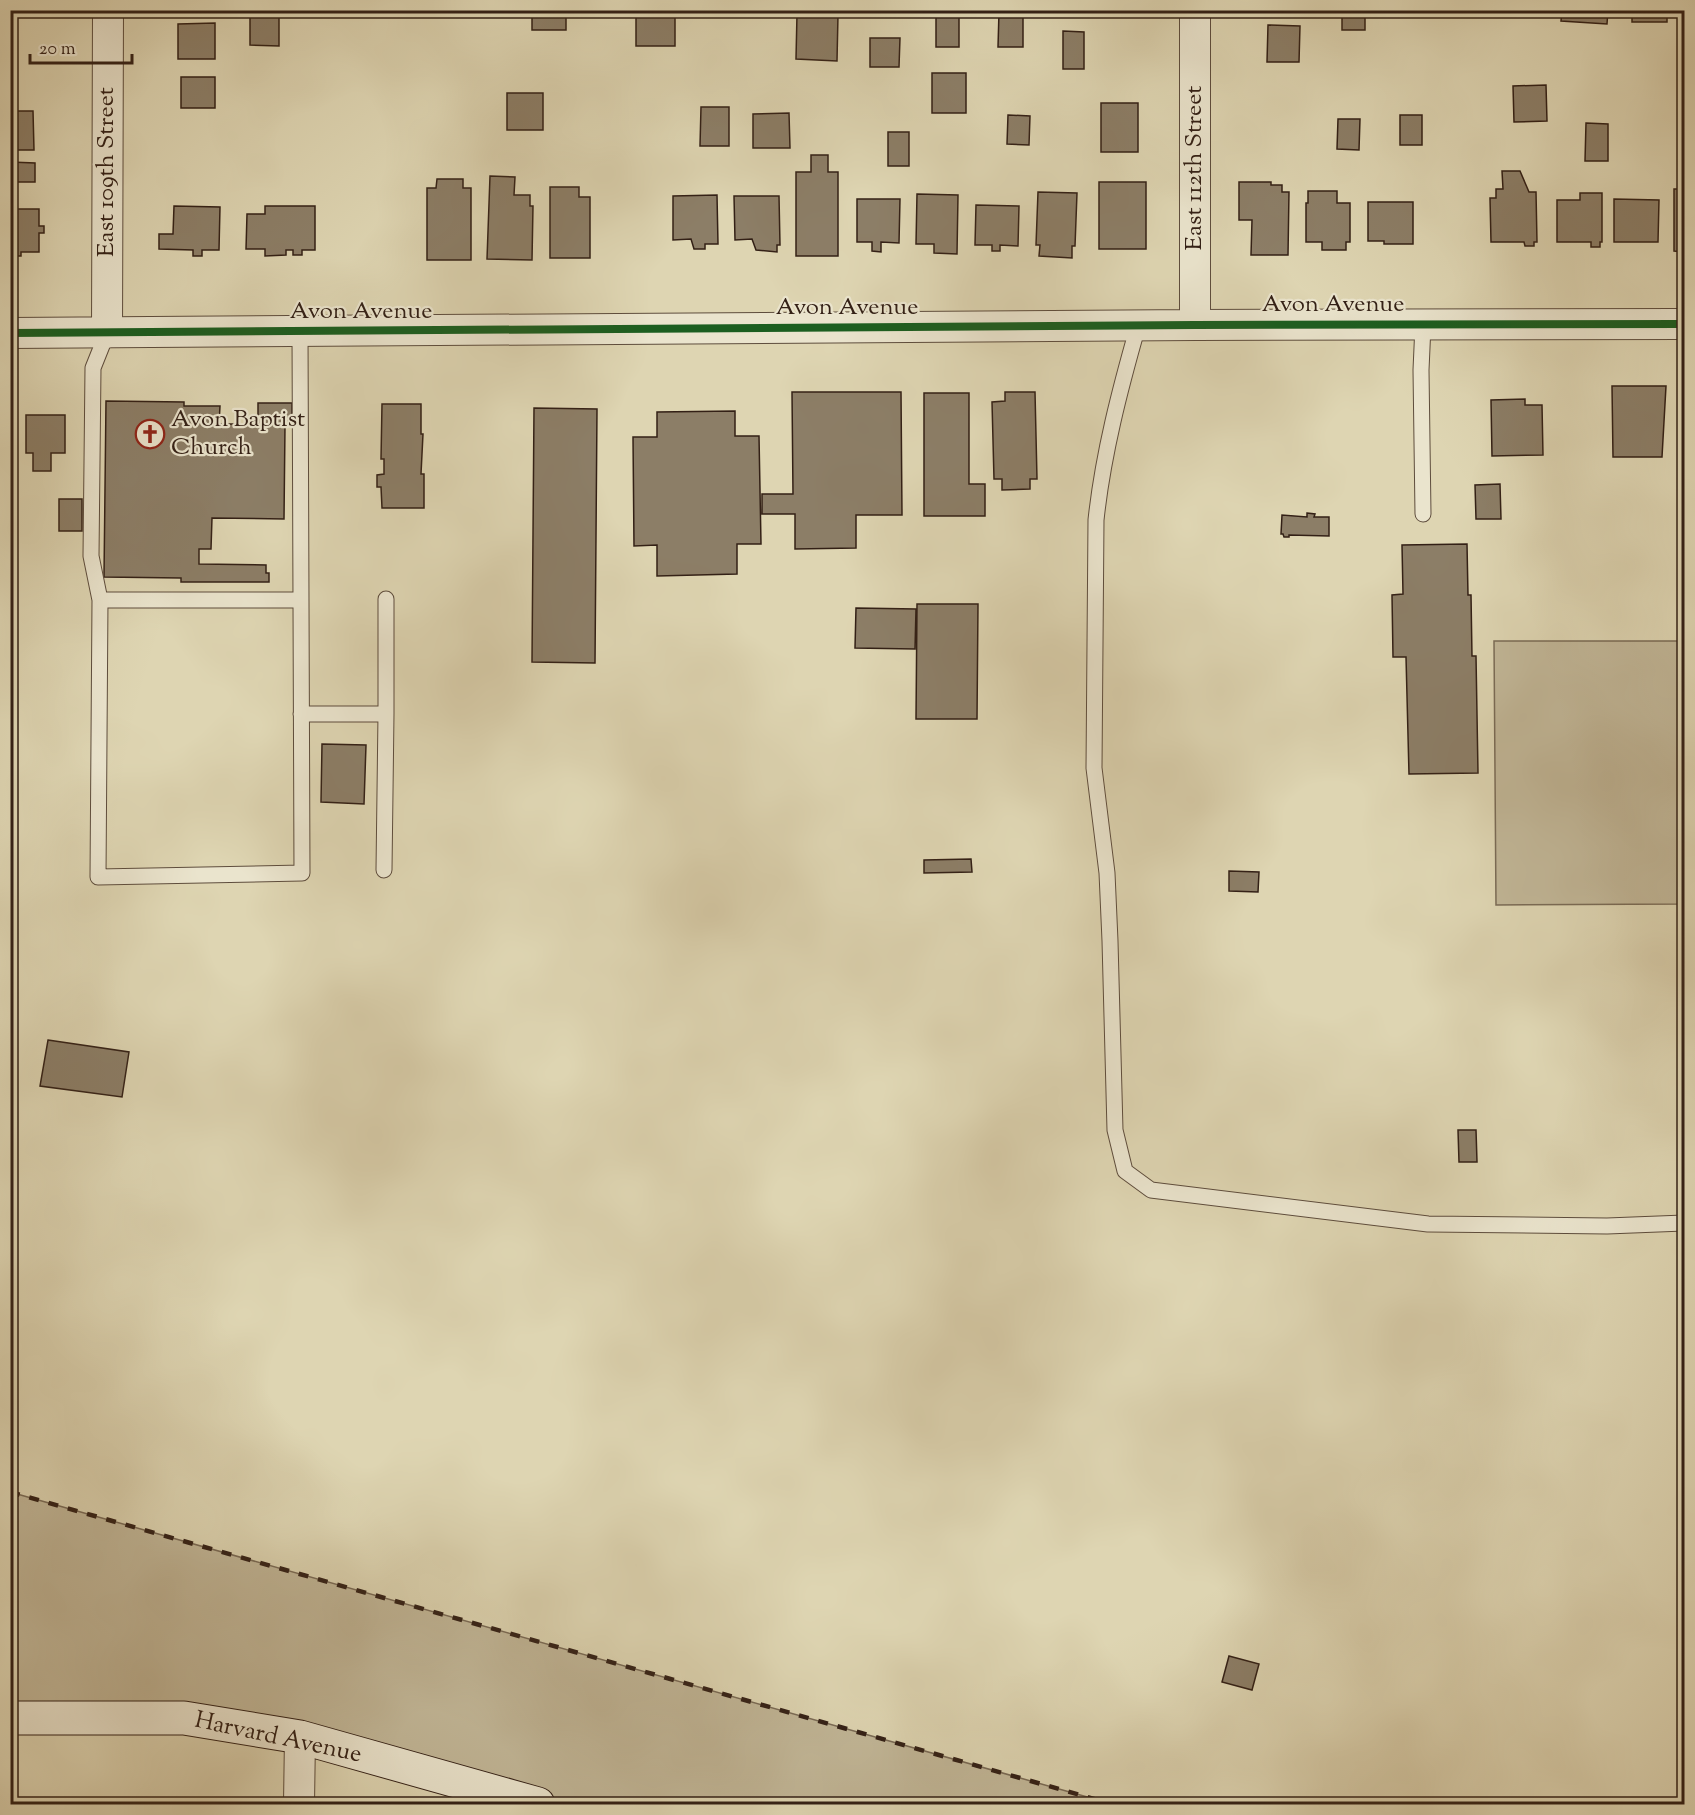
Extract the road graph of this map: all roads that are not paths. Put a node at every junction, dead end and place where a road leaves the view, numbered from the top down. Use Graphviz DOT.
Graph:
graph roads {
  1 [pos="108,10"];
  2 [pos="1196,10"];
  3 [pos="1684,324"];
  4 [pos="1195,325"];
  5 [pos="1424,325"];
  6 [pos="1138,326"];
  7 [pos="300,332"];
  8 [pos="10,333"];
  9 [pos="107,333"];
  10 [pos="1423,514"];
  11 [pos="386,599"];
  12 [pos="100,600"];
  13 [pos="301,600"];
  14 [pos="301,714"];
  15 [pos="386,714"];
  16 [pos="384,870"];
  17 [pos="1684,1223"];
  18 [pos="10,1718"];
  19 [pos="300,1737"];
  20 [pos="474,1795"];
  21 [pos="299,1804"];
  22 [pos="538,1804"];
  1 -- 9 [label="street, East 109th Street"];
  2 -- 4 [label="street, East 112th Street"];
  3 -- 5 [label="street, Avon Avenue"];
  4 -- 5 [label="street, Avon Avenue"];
  4 -- 6 [label="street, Avon Avenue"];
  5 -- 10 [label="lane"];
  6 -- 7 [label="street, Avon Avenue"];
  6 -- 17 [label="lane"];
  7 -- 9 [label="street, Avon Avenue"];
  7 -- 13 [label="lane"];
  8 -- 9 [label="street, Avon Avenue"];
  9 -- 12 [label="lane"];
  11 -- 15 [label="lane"];
  12 -- 13 [label="lane"];
  12 -- 14 [label="lane"];
  13 -- 14 [label="lane"];
  14 -- 15 [label="lane"];
  15 -- 16 [label="lane"];
  18 -- 19 [label="main road, Harvard Avenue"];
  19 -- 20 [label="main road, Harvard Avenue"];
  19 -- 21 [label="street"];
  20 -- 22 [label="main road, Harvard Avenue"];
}
